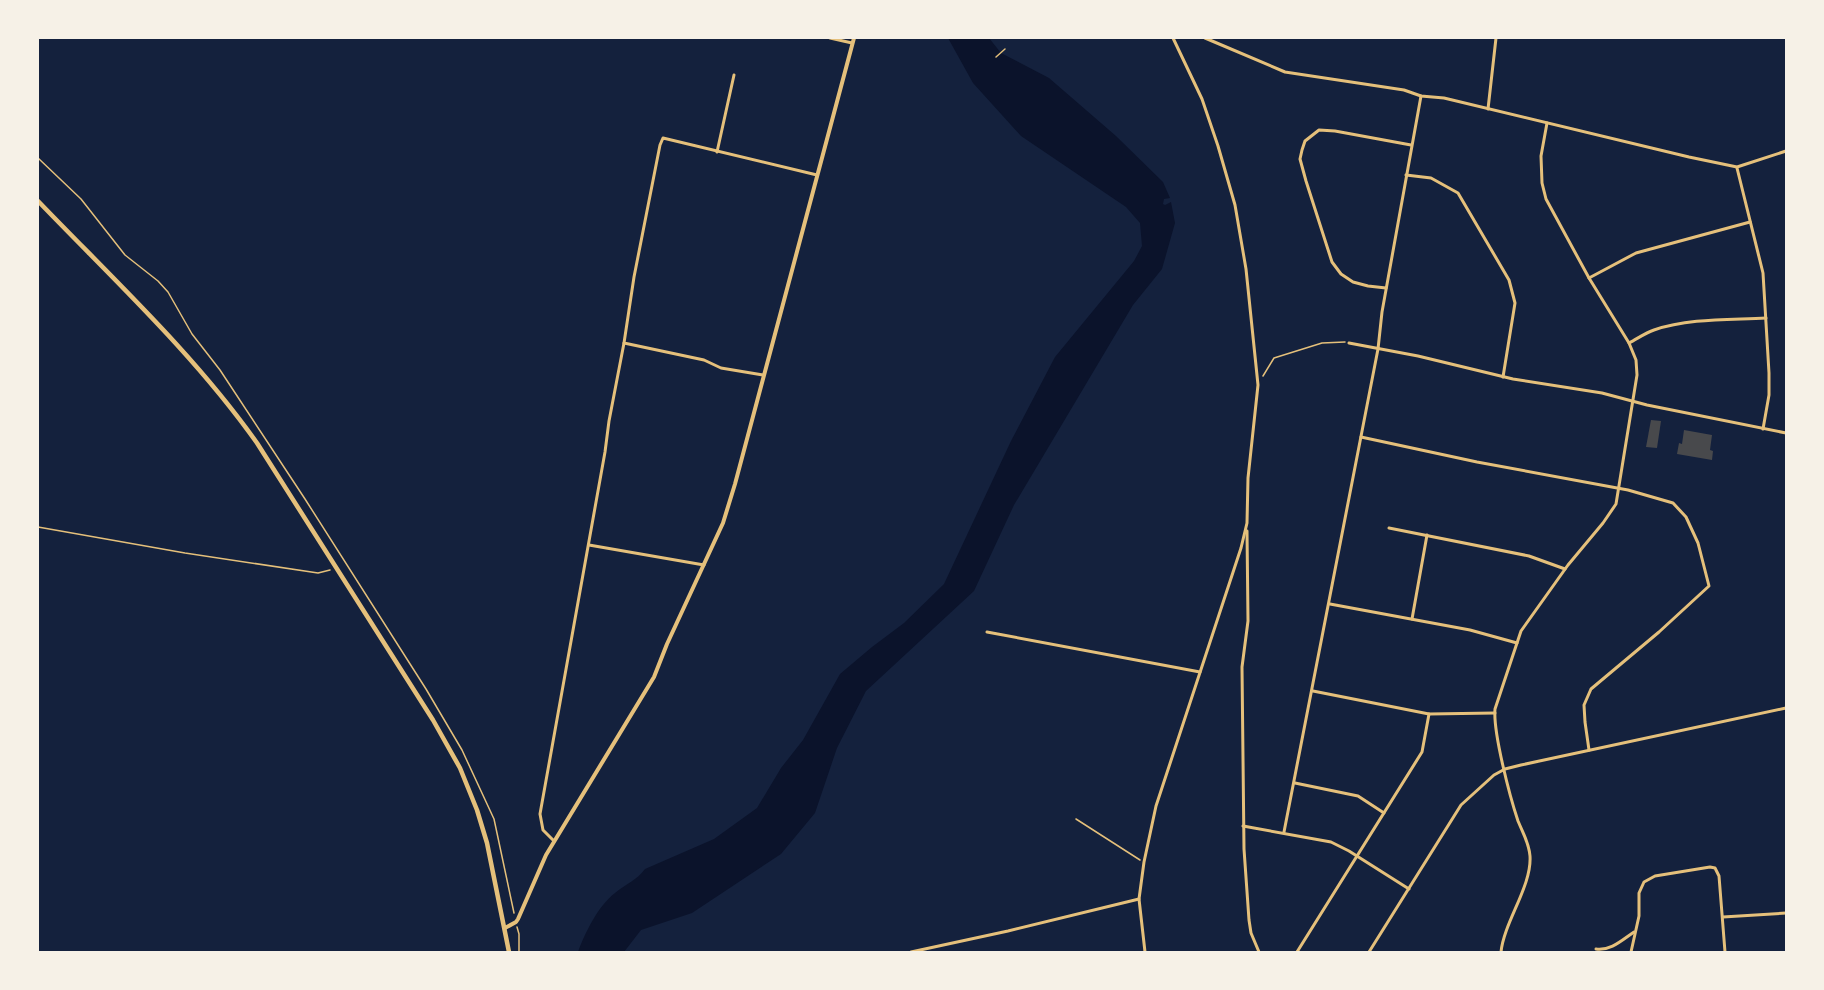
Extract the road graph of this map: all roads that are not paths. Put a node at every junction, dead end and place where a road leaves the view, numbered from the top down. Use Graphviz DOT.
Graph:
graph roads {
  1 [pos="830,38"];
  2 [pos="1173,38"];
  3 [pos="1205,38"];
  4 [pos="1496,38"];
  5 [pos="853,40"];
  6 [pos="734,75"];
  7 [pos="1421,96"];
  8 [pos="1488,109"];
  9 [pos="1547,123"];
  10 [pos="1412,145"];
  11 [pos="717,152"];
  12 [pos="1786,152"];
  13 [pos="1737,167"];
  14 [pos="817,175"];
  15 [pos="1407,175"];
  16 [pos="38,201"];
  17 [pos="1750,222"];
  18 [pos="1589,278"];
  19 [pos="1386,288"];
  20 [pos="1766,318"];
  21 [pos="624,343"];
  22 [pos="1348,343"];
  23 [pos="1629,343"];
  24 [pos="1378,349"];
  25 [pos="764,375"];
  26 [pos="1503,377"];
  27 [pos="1634,400"];
  28 [pos="1763,429"];
  29 [pos="1786,434"];
  30 [pos="1361,437"];
  31 [pos="1618,488"];
  32 [pos="1247,523"];
  33 [pos="1389,528"];
  34 [pos="1427,535"];
  35 [pos="589,545"];
  36 [pos="704,565"];
  37 [pos="1565,569"];
  38 [pos="1330,604"];
  39 [pos="1412,619"];
  40 [pos="987,632"];
  41 [pos="1516,643"];
  42 [pos="1200,672"];
  43 [pos="1313,691"];
  44 [pos="1786,708"];
  45 [pos="1495,713"];
  46 [pos="1430,714"];
  47 [pos="1589,750"];
  48 [pos="1505,769"];
  49 [pos="1295,783"];
  50 [pos="1384,813"];
  51 [pos="1243,826"];
  52 [pos="1284,832"];
  53 [pos="554,841"];
  54 [pos="1358,856"];
  55 [pos="1409,889"];
  56 [pos="1139,899"];
  57 [pos="1786,913"];
  58 [pos="1723,917"];
  59 [pos="505,927"];
  60 [pos="1636,931"];
  61 [pos="1596,949"];
  62 [pos="509,952"];
  63 [pos="911,952"];
  64 [pos="1144,952"];
  65 [pos="1259,952"];
  66 [pos="1297,952"];
  67 [pos="1370,952"];
  68 [pos="1501,952"];
  69 [pos="1631,952"];
  70 [pos="1725,952"];
  1 -- 5 [label="street"];
  2 -- 32 [label="street"];
  3 -- 7 [label="street"];
  4 -- 8 [label="street"];
  5 -- 14 [label="street"];
  6 -- 11 [label="street"];
  7 -- 8 [label="street"];
  7 -- 10 [label="street"];
  8 -- 9 [label="street"];
  9 -- 13 [label="street"];
  9 -- 18 [label="street"];
  10 -- 15 [label="street"];
  10 -- 19 [label="street"];
  11 -- 14 [label="street"];
  11 -- 21 [label="street"];
  12 -- 13 [label="street"];
  13 -- 17 [label="street"];
  14 -- 25 [label="street"];
  15 -- 19 [label="street"];
  15 -- 26 [label="street"];
  16 -- 59 [label="main road"];
  17 -- 18 [label="street"];
  17 -- 20 [label="street"];
  18 -- 23 [label="street"];
  19 -- 24 [label="street"];
  20 -- 23 [label="street"];
  20 -- 28 [label="street"];
  21 -- 25 [label="street"];
  21 -- 35 [label="street"];
  22 -- 24 [label="street"];
  23 -- 27 [label="street"];
  24 -- 26 [label="street"];
  24 -- 30 [label="street"];
  25 -- 36 [label="street"];
  26 -- 27 [label="street"];
  27 -- 28 [label="street"];
  27 -- 31 [label="street"];
  28 -- 29 [label="street"];
  30 -- 31 [label="street"];
  30 -- 38 [label="street"];
  31 -- 37 [label="street"];
  31 -- 47 [label="street"];
  32 -- 42 [label="street"];
  32 -- 51 [label="street"];
  33 -- 34 [label="street"];
  34 -- 37 [label="street"];
  34 -- 39 [label="street"];
  35 -- 36 [label="street"];
  35 -- 53 [label="street"];
  36 -- 53 [label="street"];
  37 -- 41 [label="street"];
  38 -- 39 [label="street"];
  38 -- 43 [label="street"];
  39 -- 41 [label="street"];
  40 -- 42 [label="street"];
  41 -- 45 [label="street"];
  42 -- 56 [label="street"];
  43 -- 46 [label="street"];
  43 -- 49 [label="street"];
  44 -- 47 [label="street"];
  45 -- 46 [label="street"];
  45 -- 48 [label="street"];
  46 -- 50 [label="street"];
  47 -- 48 [label="street"];
  48 -- 55 [label="street"];
  48 -- 68 [label="street"];
  49 -- 50 [label="street"];
  49 -- 52 [label="street"];
  50 -- 54 [label="street"];
  51 -- 52 [label="street"];
  51 -- 65 [label="street"];
  52 -- 54 [label="street"];
  53 -- 59 [label="street"];
  54 -- 55 [label="street"];
  54 -- 66 [label="street"];
  55 -- 67 [label="street"];
  56 -- 63 [label="street"];
  56 -- 64 [label="street"];
  57 -- 58 [label="street"];
  58 -- 60 [label="street"];
  58 -- 70 [label="street"];
  59 -- 62 [label="main road"];
  60 -- 61 [label="street"];
  60 -- 69 [label="street"];
}
